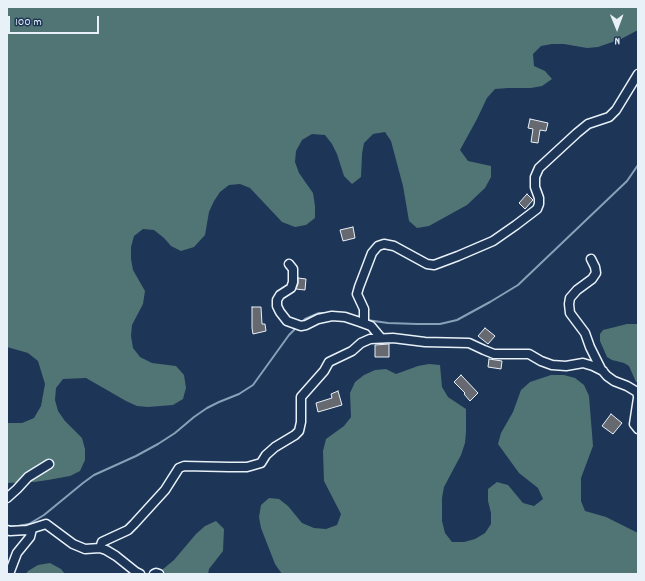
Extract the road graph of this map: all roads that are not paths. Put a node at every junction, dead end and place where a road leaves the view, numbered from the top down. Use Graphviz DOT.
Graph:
graph roads {
  1 [pos="638,74"];
  2 [pos="591,259"];
  3 [pos="289,264"];
  4 [pos="364,319"];
  5 [pos="381,338"];
  6 [pos="603,371"];
  7 [pos="638,397"];
  8 [pos="638,429"];
  9 [pos="49,464"];
  10 [pos="7,498"];
  11 [pos="32,529"];
  12 [pos="7,530"];
  13 [pos="100,548"];
  14 [pos="9,574"];
  15 [pos="140,574"];
  16 [pos="154,574"];
  17 [pos="159,574"];
  1 -- 4 [label="street"];
  2 -- 6 [label="street"];
  3 -- 4 [label="street"];
  4 -- 5 [label="street"];
  5 -- 6 [label="street"];
  5 -- 13 [label="street"];
  6 -- 7 [label="street"];
  7 -- 8 [label="street"];
  9 -- 10 [label="street"];
  11 -- 12 [label="street"];
  11 -- 13 [label="street"];
  11 -- 14 [label="street"];
  13 -- 15 [label="street"];
  16 -- 17 [label="street"];
}
